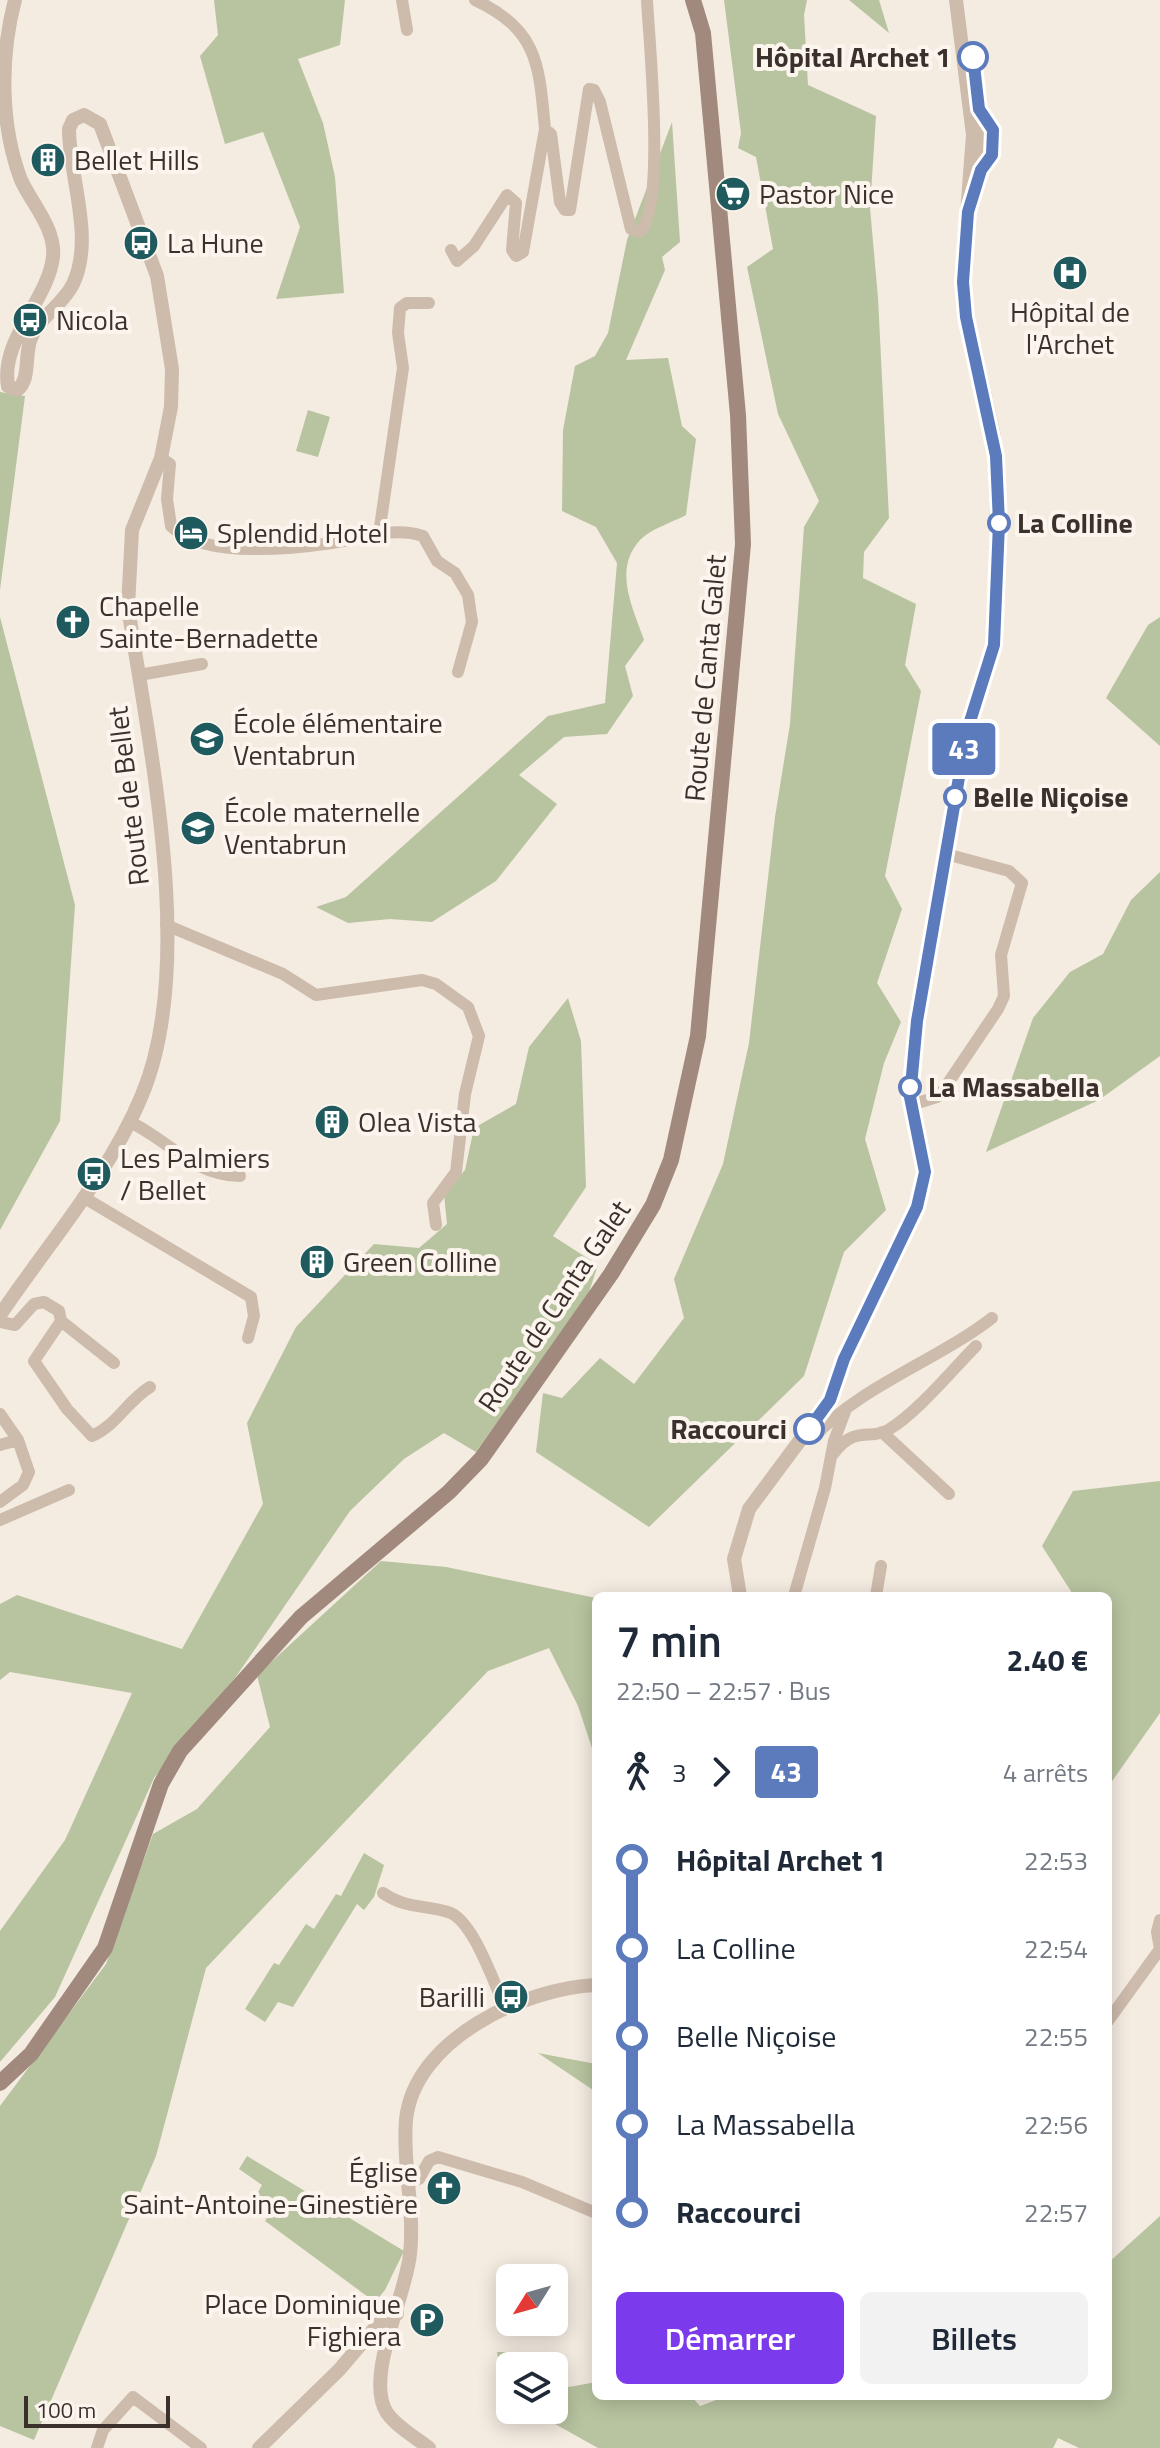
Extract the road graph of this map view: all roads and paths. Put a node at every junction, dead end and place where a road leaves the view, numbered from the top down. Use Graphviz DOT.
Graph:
graph roads {
  1 [pos="15,0"];
  2 [pos="402,0"];
  3 [pos="475,0"];
  4 [pos="647,0"];
  5 [pos="693,0"];
  6 [pos="956,0"];
  7 [pos="964,0"];
  8 [pos="407,30"];
  9 [pos="545,129"];
  10 [pos="977,168"];
  11 [pos="451,250"];
  12 [pos="429,303"];
  13 [pos="161,458"];
  14 [pos="379,534"];
  15 [pos="202,664"];
  16 [pos="458,672"];
  17 [pos="139,675"];
  18 [pos="946,854"];
  19 [pos="166,925"];
  20 [pos="911,1105"];
  21 [pos="130,1122"];
  22 [pos="240,1176"];
  23 [pos="83,1197"];
  24 [pos="436,1225"];
  25 [pos="0,1315"];
  26 [pos="992,1318"];
  27 [pos="61,1321"];
  28 [pos="0,1322"];
  29 [pos="248,1338"];
  30 [pos="976,1346"];
  31 [pos="114,1363"];
  32 [pos="150,1387"];
  33 [pos="846,1409"];
  34 [pos="0,1414"];
  35 [pos="882,1432"];
  36 [pos="806,1434"];
  37 [pos="18,1440"];
  38 [pos="0,1445"];
  39 [pos="829,1460"];
  40 [pos="69,1490"];
  41 [pos="949,1494"];
  42 [pos="0,1502"];
  43 [pos="0,1520"];
  44 [pos="881,1566"];
  45 [pos="739,1592"];
  46 [pos="795,1592"];
  47 [pos="877,1592"];
  48 [pos="383,1893"];
  49 [pos="1160,1920"];
  50 [pos="592,1986"];
  51 [pos="505,2007"];
  52 [pos="1112,2015"];
  53 [pos="0,2083"];
  54 [pos="409,2180"];
  55 [pos="592,2211"];
  56 [pos="397,2314"];
  57 [pos="393,2329"];
  58 [pos="369,2335"];
  59 [pos="357,2350"];
  60 [pos="384,2357"];
  61 [pos="97,2448"];
  62 [pos="201,2448"];
  63 [pos="259,2448"];
  64 [pos="429,2448"];
  1 -- 13 [label="street, Route de Bellet"];
  2 -- 8 [label="street"];
  3 -- 9 [label="street"];
  4 -- 9 [label="street"];
  5 -- 53 [label="main road, Route de Canta Galet"];
  6 -- 10 [label="street"];
  7 -- 10 [label="street"];
  9 -- 11 [label="street"];
  10 -- 18 [label="street"];
  12 -- 14 [label="street"];
  13 -- 14 [label="street"];
  13 -- 17 [label="street, Route de Bellet"];
  14 -- 16 [label="street"];
  15 -- 17 [label="street"];
  17 -- 19 [label="street, Route de Bellet"];
  18 -- 20 [label="street"];
  18 -- 20 [label="street"];
  19 -- 21 [label="street, Route de Bellet"];
  19 -- 24 [label="street"];
  20 -- 36 [label="street"];
  21 -- 22 [label="street"];
  21 -- 23 [label="street, Route de Bellet"];
  23 -- 25 [label="street, Route de Bellet"];
  23 -- 29 [label="street"];
  26 -- 33 [label="street"];
  27 -- 28 [label="street"];
  27 -- 31 [label="street"];
  27 -- 32 [label="street"];
  30 -- 35 [label="street"];
  33 -- 36 [label="street"];
  33 -- 39 [label="street"];
  34 -- 37 [label="street"];
  35 -- 39 [label="street"];
  35 -- 41 [label="street"];
  36 -- 45 [label="street"];
  37 -- 38 [label="street"];
  37 -- 42 [label="street"];
  39 -- 46 [label="street"];
  40 -- 43 [label="street"];
  44 -- 47 [label="street"];
  48 -- 51 [label="street"];
  49 -- 52 [label="street"];
  50 -- 51 [label="street"];
  51 -- 54 [label="street"];
  54 -- 55 [label="street"];
  54 -- 56 [label="street"];
  56 -- 57 [label="street"];
  56 -- 58 [label="street"];
  57 -- 58 [label="street"];
  57 -- 60 [label="street"];
  58 -- 59 [label="street"];
  59 -- 60 [label="street"];
  59 -- 63 [label="street"];
  60 -- 64 [label="street"];
  61 -- 62 [label="street"];
}
